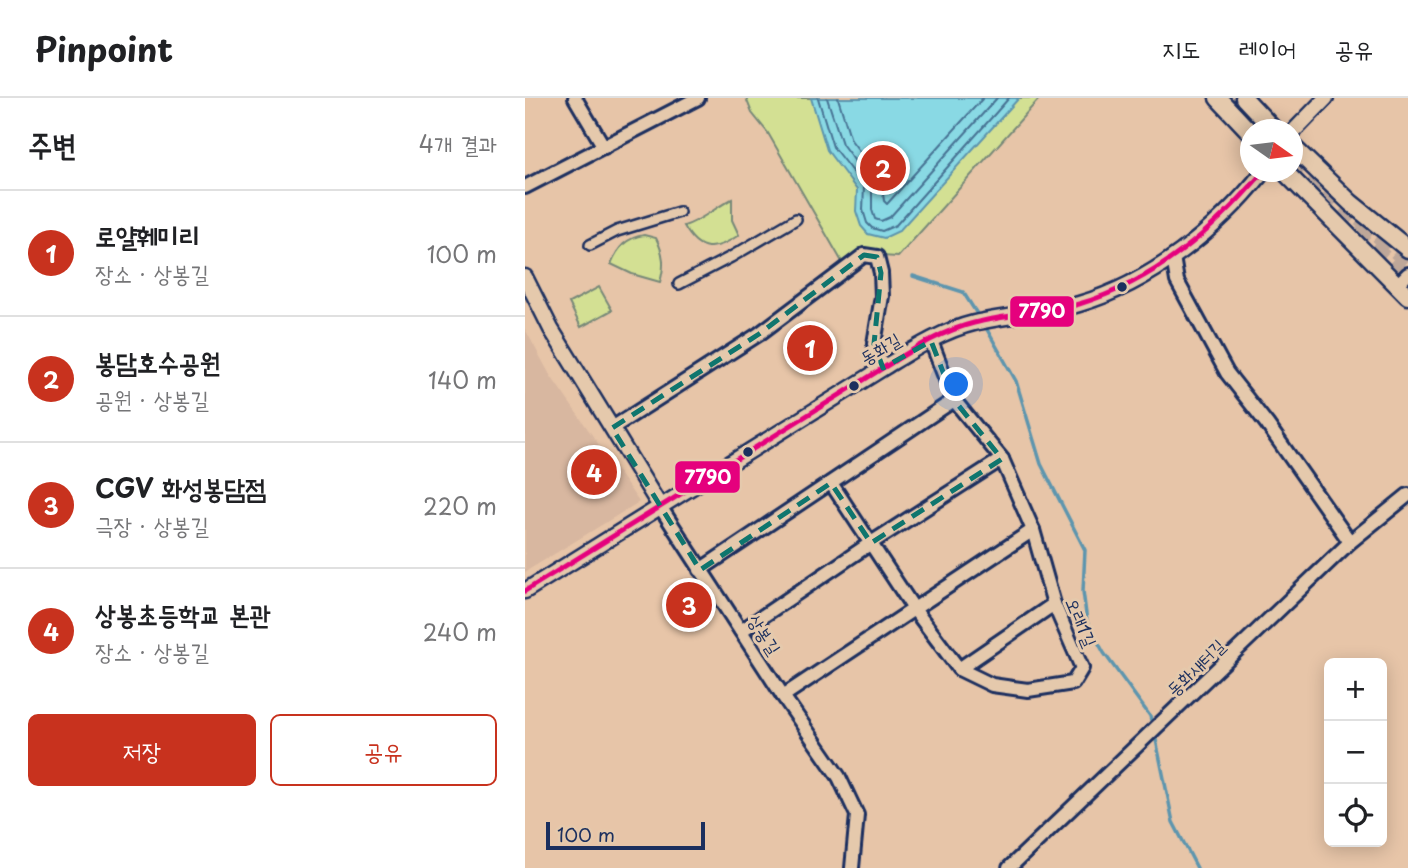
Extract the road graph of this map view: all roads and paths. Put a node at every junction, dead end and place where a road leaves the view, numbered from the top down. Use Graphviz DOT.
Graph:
graph roads {
  1 [pos="575,98"];
  2 [pos="698,98"];
  3 [pos="1218,98"];
  4 [pos="1244,98"];
  5 [pos="1257,98"];
  6 [pos="1326,98"];
  7 [pos="1264,119"];
  8 [pos="1267,119"];
  9 [pos="1240,121"];
  10 [pos="1303,122"];
  11 [pos="604,146"];
  12 [pos="1303,157"];
  13 [pos="1253,182"];
  14 [pos="1294,182"];
  15 [pos="525,187"];
  16 [pos="1314,203"];
  17 [pos="1351,203"];
  18 [pos="679,212"];
  19 [pos="796,219"];
  20 [pos="590,245"];
  21 [pos="1408,249"];
  22 [pos="1173,257"];
  23 [pos="525,277"];
  24 [pos="679,284"];
  25 [pos="1405,285"];
  26 [pos="931,341"];
  27 [pos="883,368"];
  28 [pos="954,400"];
  29 [pos="612,428"];
  30 [pos="1002,459"];
  31 [pos="831,483"];
  32 [pos="1408,495"];
  33 [pos="661,508"];
  34 [pos="1033,530"];
  35 [pos="1350,542"];
  36 [pos="871,543"];
  37 [pos="700,570"];
  38 [pos="525,591"];
  39 [pos="1054,604"];
  40 [pos="914,609"];
  41 [pos="741,631"];
  42 [pos="959,669"];
  43 [pos="783,696"];
  44 [pos="852,868"];
  45 [pos="1009,868"];
  1 -- 11 [label="street"];
  2 -- 11 [label="street"];
  3 -- 9 [label="main road"];
  4 -- 7 [label="main road"];
  5 -- 8 [label="street"];
  6 -- 10 [label="street"];
  11 -- 15 [label="street"];
  12 -- 17 [label="main road"];
  13 -- 22 [label="street, 동화길"];
  14 -- 16 [label="main road"];
  16 -- 17 [label="main road"];
  16 -- 25 [label="main road"];
  17 -- 21 [label="main road"];
  18 -- 20 [label="street"];
  19 -- 24 [label="street"];
  22 -- 26 [label="street, 동화길"];
  22 -- 35 [label="street"];
  23 -- 29 [label="street, 상봉길"];
  26 -- 27 [label="street, 동화길"];
  26 -- 28 [label="street, 오래1길"];
  27 -- 29 [label="street"];
  27 -- 33 [label="street, 동화길"];
  28 -- 30 [label="street, 오래1길"];
  28 -- 31 [label="street"];
  29 -- 33 [label="street, 상봉길"];
  30 -- 34 [label="street, 오래1길"];
  30 -- 36 [label="street"];
  31 -- 36 [label="street, 오래1길"];
  31 -- 37 [label="street"];
  32 -- 35 [label="street, 동화새터길"];
  33 -- 37 [label="street, 상봉길"];
  33 -- 38 [label="street, 동화길"];
  34 -- 39 [label="street, 오래1길"];
  34 -- 40 [label="street"];
  35 -- 45 [label="street, 동화새터길"];
  36 -- 40 [label="street, 오래1길"];
  36 -- 41 [label="street"];
  37 -- 41 [label="street, 상봉길"];
  39 -- 42 [label="street"];
  39 -- 42 [label="street, 오래1길"];
  40 -- 42 [label="street, 오래1길"];
  40 -- 43 [label="street"];
  41 -- 43 [label="street, 상봉길"];
  43 -- 44 [label="street, 상봉길"];
}
